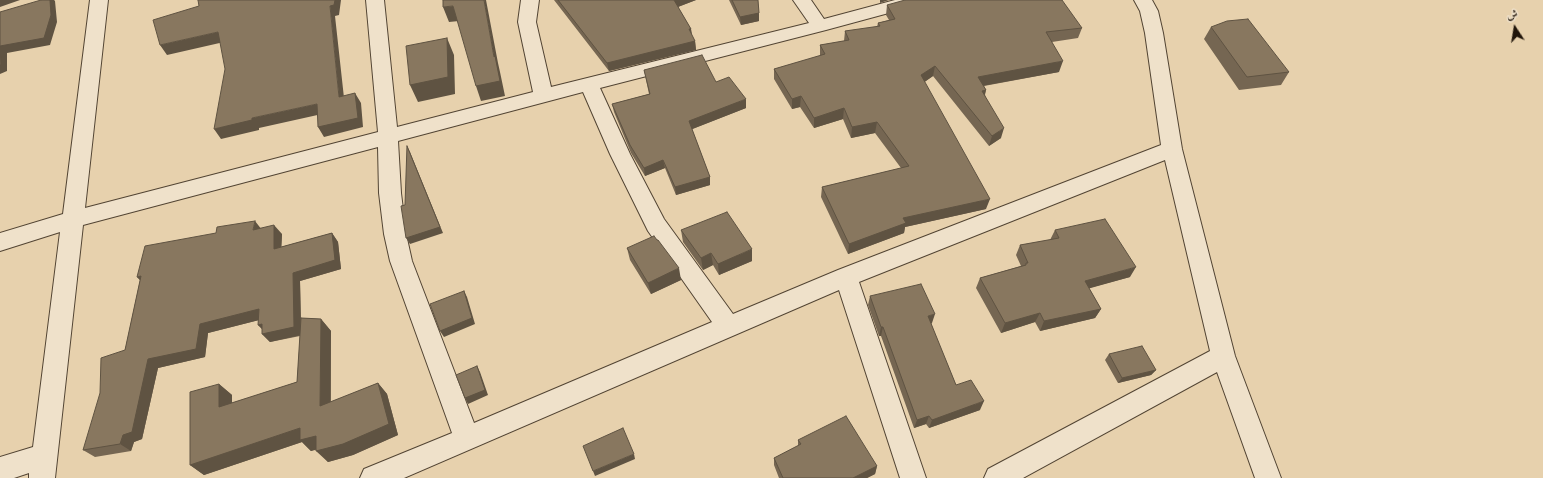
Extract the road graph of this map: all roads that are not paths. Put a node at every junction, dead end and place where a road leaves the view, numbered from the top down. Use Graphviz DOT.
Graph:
graph roads {
  1 [pos="99,0"];
  2 [pos="375,0"];
  3 [pos="530,0"];
  4 [pos="802,0"];
  5 [pos="916,0"];
  6 [pos="1143,0"];
  7 [pos="820,26"];
  8 [pos="589,84"];
  9 [pos="543,96"];
  10 [pos="388,136"];
  11 [pos="1172,149"];
  12 [pos="74,219"];
  13 [pos="0,242"];
  14 [pos="846,277"];
  15 [pos="728,326"];
  16 [pos="1223,356"];
  17 [pos="467,439"];
  18 [pos="43,466"];
  19 [pos="0,470"];
  20 [pos="373,478"];
  21 [pos="913,478"];
  22 [pos="997,478"];
  23 [pos="1268,478"];
  1 -- 12 [label="street"];
  2 -- 10 [label="street"];
  3 -- 9 [label="street"];
  4 -- 7 [label="street"];
  5 -- 7 [label="street"];
  6 -- 11 [label="street"];
  7 -- 8 [label="street"];
  8 -- 9 [label="street"];
  8 -- 15 [label="street"];
  9 -- 10 [label="street"];
  10 -- 12 [label="street"];
  10 -- 17 [label="street"];
  11 -- 14 [label="street"];
  11 -- 16 [label="street"];
  12 -- 13 [label="street"];
  12 -- 18 [label="street"];
  14 -- 15 [label="street"];
  14 -- 21 [label="street"];
  15 -- 17 [label="street"];
  16 -- 22 [label="street"];
  16 -- 23 [label="street"];
  17 -- 20 [label="street"];
  18 -- 19 [label="street"];
}
